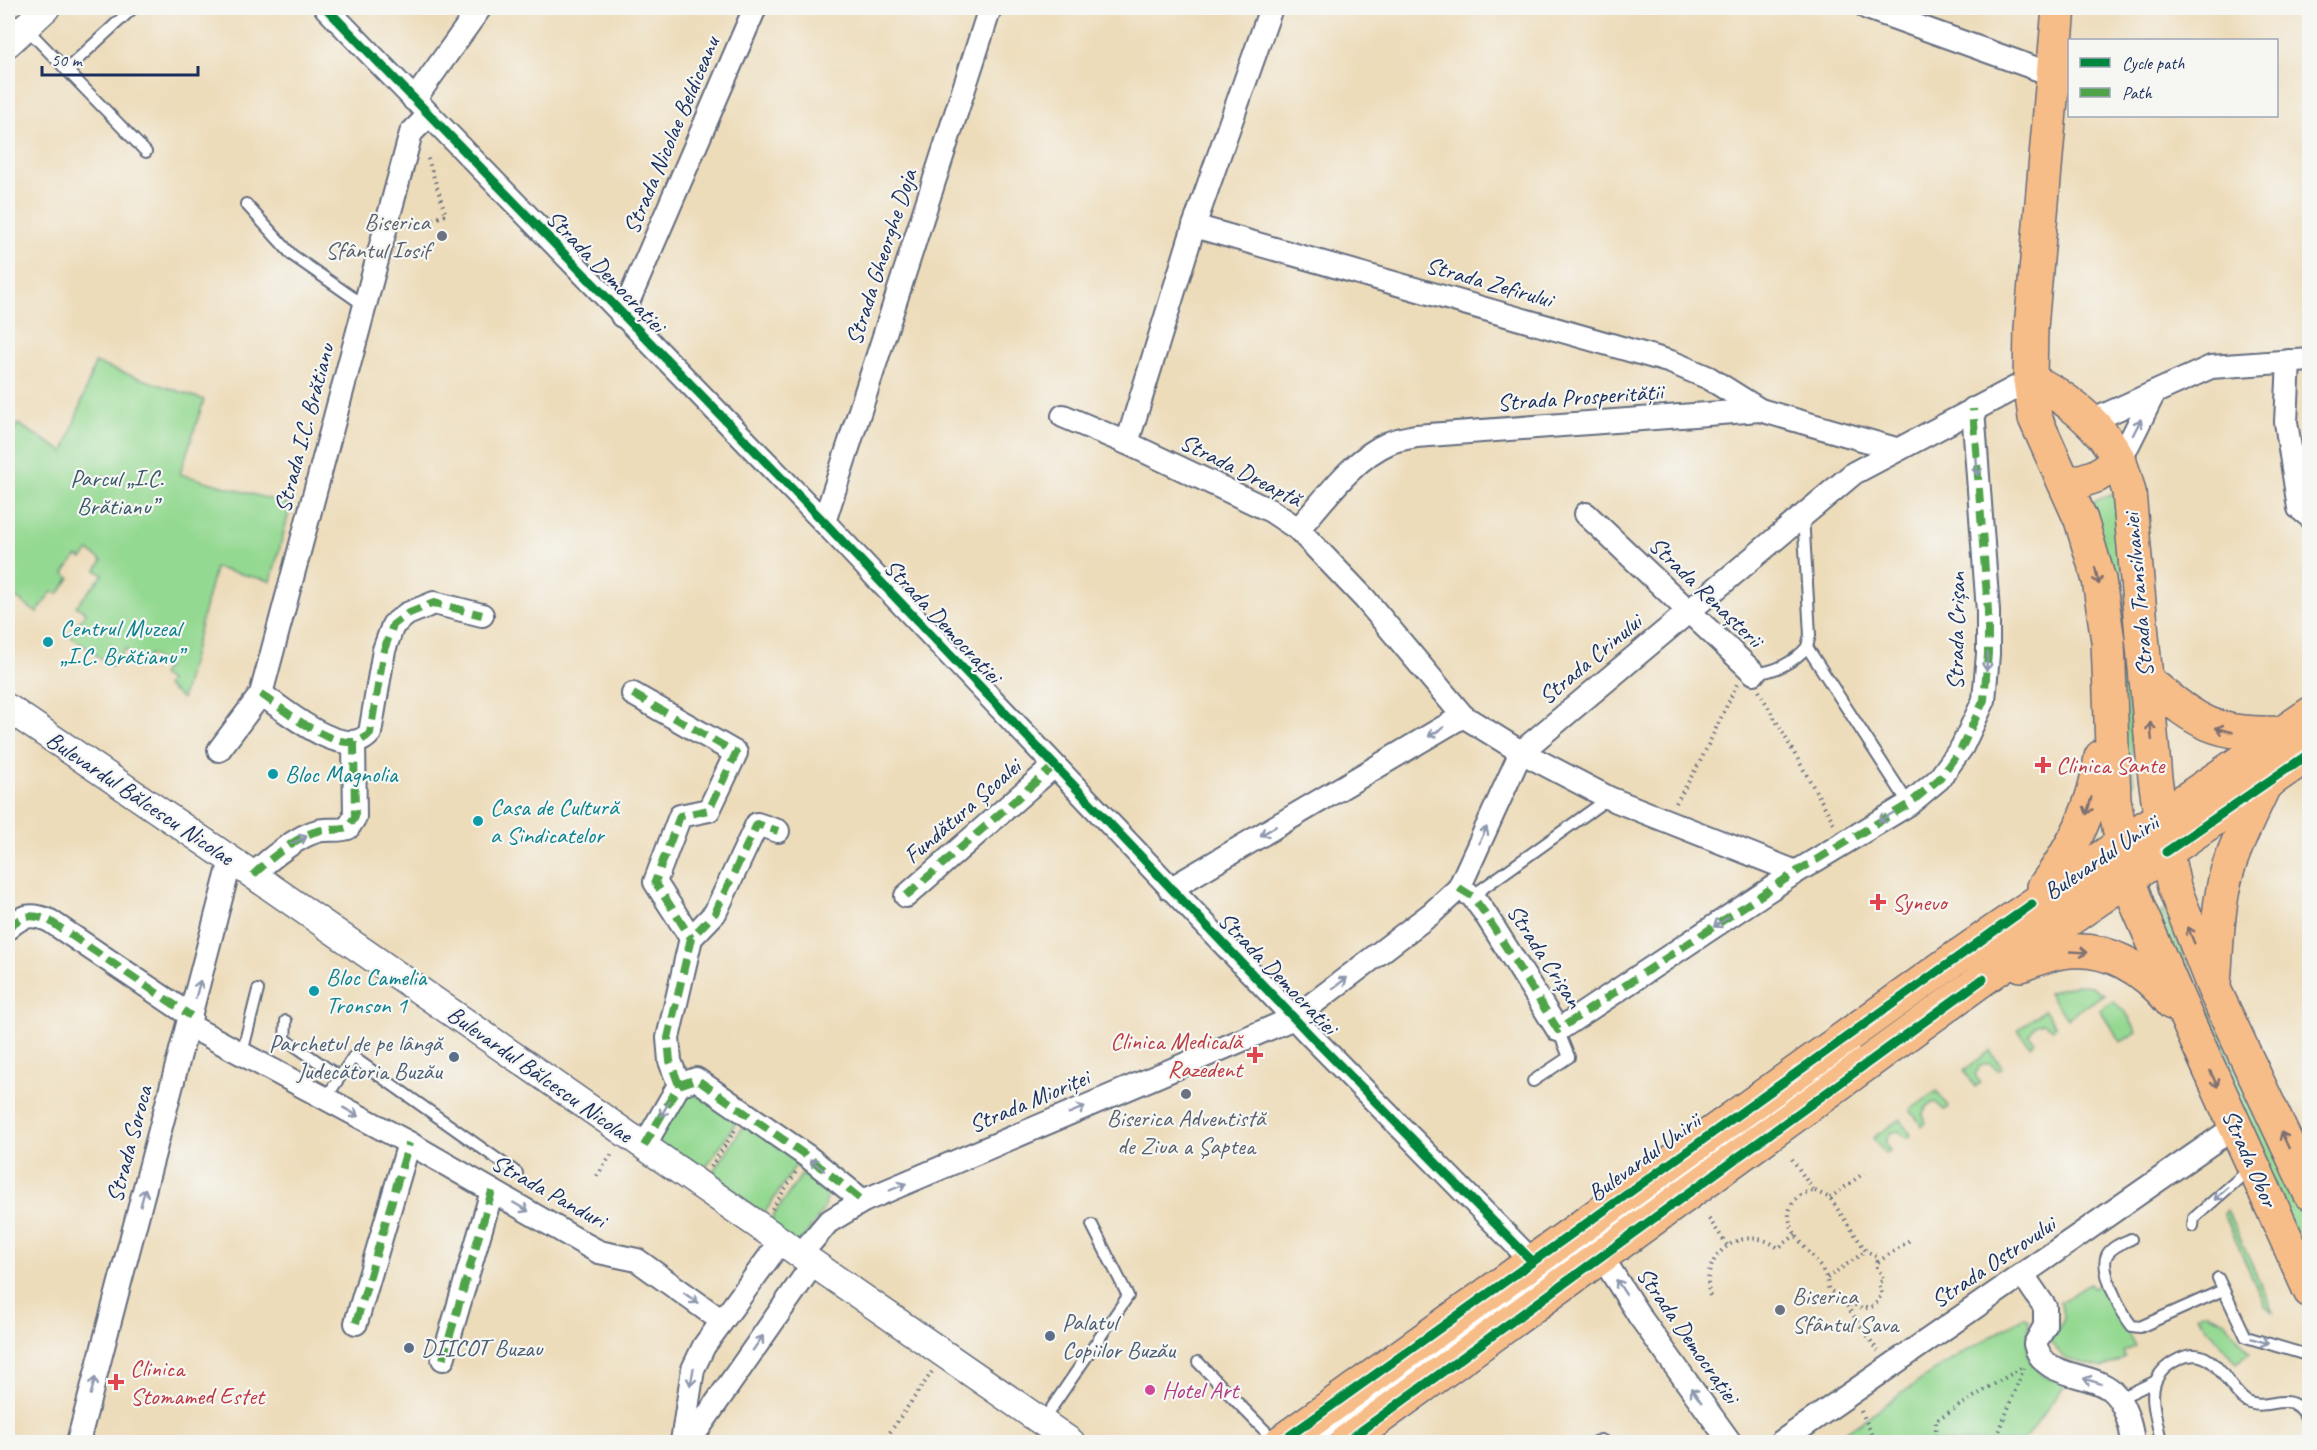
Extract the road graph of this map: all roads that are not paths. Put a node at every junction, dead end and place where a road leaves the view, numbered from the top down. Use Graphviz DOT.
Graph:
graph roads {
  1 [pos="46,8"];
  2 [pos="133,8"];
  3 [pos="326,8"];
  4 [pos="480,8"];
  5 [pos="755,8"];
  6 [pos="990,8"];
  7 [pos="1271,8"];
  8 [pos="1867,8"];
  9 [pos="2059,8"];
  10 [pos="16,35"];
  11 [pos="66,70"];
  12 [pos="2054,75"];
  13 [pos="422,108"];
  14 [pos="146,152"];
  15 [pos="246,204"];
  16 [pos="1194,226"];
  17 [pos="364,306"];
  18 [pos="622,316"];
  19 [pos="2300,360"];
  20 [pos="2030,380"];
  21 [pos="2154,393"];
  22 [pos="1973,409"];
  23 [pos="1760,410"];
  24 [pos="1063,416"];
  25 [pos="2089,422"];
  26 [pos="1127,443"];
  27 [pos="1896,449"];
  28 [pos="2048,450"];
  29 [pos="2120,461"];
  30 [pos="2066,486"];
  31 [pos="1586,514"];
  32 [pos="1803,515"];
  33 [pos="2310,517"];
  34 [pos="824,522"];
  35 [pos="1298,529"];
  36 [pos="1688,612"];
  37 [pos="482,615"];
  38 [pos="1807,647"];
  39 [pos="1749,670"];
  40 [pos="2146,680"];
  41 [pos="2111,687"];
  42 [pos="261,694"];
  43 [pos="633,694"];
  44 [pos="8,708"];
  45 [pos="2310,714"];
  46 [pos="1464,716"];
  47 [pos="2282,733"];
  48 [pos="354,742"];
  49 [pos="219,750"];
  50 [pos="1521,752"];
  51 [pos="2310,753"];
  52 [pos="1054,766"];
  53 [pos="2265,784"];
  54 [pos="1609,798"];
  55 [pos="1909,804"];
  56 [pos="778,831"];
  57 [pos="2163,834"];
  58 [pos="2125,860"];
  59 [pos="242,868"];
  60 [pos="1796,872"];
  61 [pos="1170,889"];
  62 [pos="1465,892"];
  63 [pos="906,896"];
  64 [pos="2032,904"];
  65 [pos="8,928"];
  66 [pos="691,938"];
  67 [pos="1983,979"];
  68 [pos="2214,989"];
  69 [pos="258,990"];
  70 [pos="1294,1018"];
  71 [pos="189,1021"];
  72 [pos="286,1021"];
  73 [pos="2190,1026"];
  74 [pos="1558,1030"];
  75 [pos="1868,1042"];
  76 [pos="242,1053"];
  77 [pos="340,1077"];
  78 [pos="1533,1081"];
  79 [pos="679,1084"];
  80 [pos="326,1098"];
  81 [pos="2236,1126"];
  82 [pos="635,1140"];
  83 [pos="409,1143"];
  84 [pos="2253,1166"];
  85 [pos="517,1173"];
  86 [pos="492,1191"];
  87 [pos="2310,1193"];
  88 [pos="863,1202"];
  89 [pos="1092,1225"];
  90 [pos="2193,1226"];
  91 [pos="2131,1239"];
  92 [pos="789,1247"];
  93 [pos="1602,1257"];
  94 [pos="1532,1261"];
  95 [pos="2023,1275"];
  96 [pos="2218,1278"];
  97 [pos="2223,1290"];
  98 [pos="2310,1291"];
  99 [pos="723,1321"];
  100 [pos="356,1323"];
  101 [pos="2310,1356"];
  102 [pos="443,1359"];
  103 [pos="1198,1362"];
  104 [pos="2154,1382"];
  105 [pos="2118,1399"];
  106 [pos="2310,1422"];
  107 [pos="1042,1423"];
  108 [pos="78,1443"];
  109 [pos="682,1443"];
  110 [pos="688,1443"];
  111 [pos="1071,1443"];
  112 [pos="1276,1443"];
  113 [pos="1281,1443"];
  114 [pos="1313,1443"];
  115 [pos="1346,1443"];
  116 [pos="1594,1443"];
  117 [pos="1605,1443"];
  118 [pos="1730,1443"];
  119 [pos="1781,1443"];
  120 [pos="2133,1443"];
  121 [pos="2161,1443"];
  1 -- 10 [label="street"];
  2 -- 11 [label="lane"];
  3 -- 13 [label="street, Strada Democrației"];
  4 -- 13 [label="street, Strada I.C. Brătianu"];
  5 -- 18 [label="street, Strada Nicolae Beldiceanu"];
  6 -- 34 [label="street, Strada Gheorghe Doja"];
  7 -- 16 [label="street"];
  8 -- 12 [label="street"];
  9 -- 12 [label="main road, Strada Transilvaniei"];
  10 -- 11 [label="lane"];
  11 -- 14 [label="lane"];
  12 -- 20 [label="main road, Strada Transilvaniei"];
  13 -- 17 [label="street, Strada I.C. Brătianu"];
  13 -- 18 [label="street, Strada Democrației"];
  15 -- 17 [label="lane"];
  16 -- 23 [label="street, Strada Zefirului"];
  16 -- 26 [label="street"];
  17 -- 42 [label="street, Strada I.C. Brătianu"];
  18 -- 34 [label="street, Strada Democrației"];
  19 -- 21 [label="street"];
  19 -- 33 [label="street"];
  20 -- 22 [label="street, Strada Crinului"];
  20 -- 25 [label="main road, Strada Transilvaniei"];
  20 -- 28 [label="main road, Strada Transilvaniei"];
  21 -- 25 [label="street"];
  29 -- 21 [label="street, one-way"];
  22 -- 27 [label="street, Strada Crinului"];
  22 -- 55 [label="street, Strada Crișan, one-way"];
  23 -- 27 [label="street, Strada Prosperității"];
  23 -- 35 [label="street, Strada Prosperității"];
  24 -- 26 [label="street, Strada Dreaptă"];
  25 -- 28 [label="main road"];
  25 -- 29 [label="main road, Strada Transilvaniei"];
  26 -- 35 [label="street, Strada Dreaptă"];
  27 -- 32 [label="street, Strada Crinului"];
  28 -- 30 [label="main road, Strada Transilvaniei"];
  29 -- 30 [label="main road"];
  29 -- 40 [label="main road, Strada Transilvaniei"];
  30 -- 41 [label="main road, Strada Transilvaniei, one-way"];
  31 -- 36 [label="street, Strada Renașterii"];
  32 -- 36 [label="street, Strada Crinului"];
  32 -- 38 [label="lane"];
  34 -- 52 [label="street, Strada Democrației"];
  35 -- 46 [label="street, Strada Dreaptă"];
  36 -- 39 [label="street, Strada Renașterii"];
  36 -- 50 [label="street, Strada Crinului"];
  37 -- 48 [label="street"];
  38 -- 39 [label="lane, Strada Renașterii"];
  38 -- 55 [label="lane"];
  47 -- 40 [label="main road, one-way"];
  57 -- 40 [label="main road, Strada Transilvaniei, one-way"];
  41 -- 58 [label="main road, Strada Transilvaniei"];
  41 -- 64 [label="main road, one-way"];
  42 -- 48 [label="street"];
  42 -- 49 [label="street, Strada I.C. Brătianu"];
  43 -- 66 [label="street"];
  44 -- 59 [label="street, Bulevardul Bălcescu Nicolae"];
  45 -- 47 [label="main road, Bulevardul Unirii"];
  46 -- 50 [label="street"];
  46 -- 61 [label="street, one-way"];
  47 -- 57 [label="main road, Bulevardul Unirii"];
  59 -- 48 [label="street, one-way"];
  50 -- 54 [label="street"];
  62 -- 50 [label="street, one-way"];
  51 -- 53 [label="main road, Bulevardul Unirii"];
  52 -- 61 [label="street, Strada Democrației"];
  52 -- 63 [label="street, Fundătura Școalei"];
  53 -- 57 [label="main road, Bulevardul Unirii"];
  53 -- 68 [label="main road"];
  54 -- 60 [label="street"];
  54 -- 62 [label="lane"];
  55 -- 60 [label="street, Strada Crișan, one-way"];
  56 -- 66 [label="street"];
  57 -- 58 [label="main road, Bulevardul Unirii"];
  68 -- 57 [label="main road, Strada Transilvaniei, one-way"];
  58 -- 64 [label="main road, Bulevardul Unirii"];
  58 -- 67 [label="main road, Bulevardul Unirii"];
  58 -- 73 [label="main road, Strada Transilvaniei"];
  71 -- 59 [label="street, Strada Soroca, one-way"];
  59 -- 82 [label="street, Bulevardul Bălcescu Nicolae"];
  60 -- 74 [label="street, Strada Crișan, one-way"];
  61 -- 70 [label="street, Strada Democrației"];
  70 -- 62 [label="street, one-way"];
  62 -- 74 [label="street, Strada Crișan"];
  64 -- 94 [label="main road, Bulevardul Unirii"];
  65 -- 71 [label="street, Strada Panduri"];
  66 -- 79 [label="street"];
  67 -- 73 [label="main road, one-way"];
  67 -- 93 [label="main road, Bulevardul Unirii"];
  87 -- 68 [label="main road, Strada Obor, one-way"];
  69 -- 76 [label="lane"];
  88 -- 70 [label="street, Strada Mioriței, one-way"];
  70 -- 94 [label="street, Strada Democrației"];
  71 -- 76 [label="street, Strada Panduri"];
  108 -- 71 [label="street, Strada Soroca, one-way"];
  72 -- 77 [label="lane"];
  73 -- 81 [label="main road, Strada Obor, one-way"];
  74 -- 78 [label="lane"];
  75 -- 114 [label="lane, Bulevardul Unirii"];
  76 -- 80 [label="street, Strada Panduri"];
  77 -- 80 [label="lane"];
  77 -- 85 [label="lane"];
  79 -- 82 [label="street, one-way"];
  88 -- 79 [label="street, one-way"];
  80 -- 83 [label="street, Strada Panduri, one-way"];
  81 -- 84 [label="main road, Strada Obor"];
  81 -- 95 [label="street, Strada Ostrovului"];
  82 -- 92 [label="street, Bulevardul Bălcescu Nicolae"];
  83 -- 86 [label="street, Strada Panduri"];
  83 -- 100 [label="street"];
  84 -- 90 [label="lane, one-way"];
  84 -- 98 [label="main road, Strada Obor"];
  86 -- 99 [label="street, Strada Panduri, one-way"];
  86 -- 102 [label="street"];
  88 -- 92 [label="street, Strada Mioriței"];
  89 -- 107 [label="lane"];
  91 -- 97 [label="lane"];
  92 -- 99 [label="street"];
  92 -- 107 [label="street, Bulevardul Bălcescu Nicolae"];
  110 -- 92 [label="street, one-way"];
  93 -- 115 [label="main road, Bulevardul Unirii"];
  118 -- 93 [label="street, Strada Democrației, one-way"];
  94 -- 113 [label="main road, Bulevardul Unirii"];
  105 -- 95 [label="street, one-way"];
  95 -- 119 [label="street, Strada Ostrovului"];
  96 -- 97 [label="lane"];
  97 -- 101 [label="lane, one-way"];
  99 -- 109 [label="street, one-way"];
  103 -- 112 [label="lane"];
  104 -- 105 [label="lane"];
  104 -- 106 [label="lane"];
  104 -- 121 [label="lane"];
  105 -- 120 [label="street"];
  107 -- 111 [label="street, Bulevardul Bălcescu Nicolae"];
  116 -- 117 [label="lane"];
}
